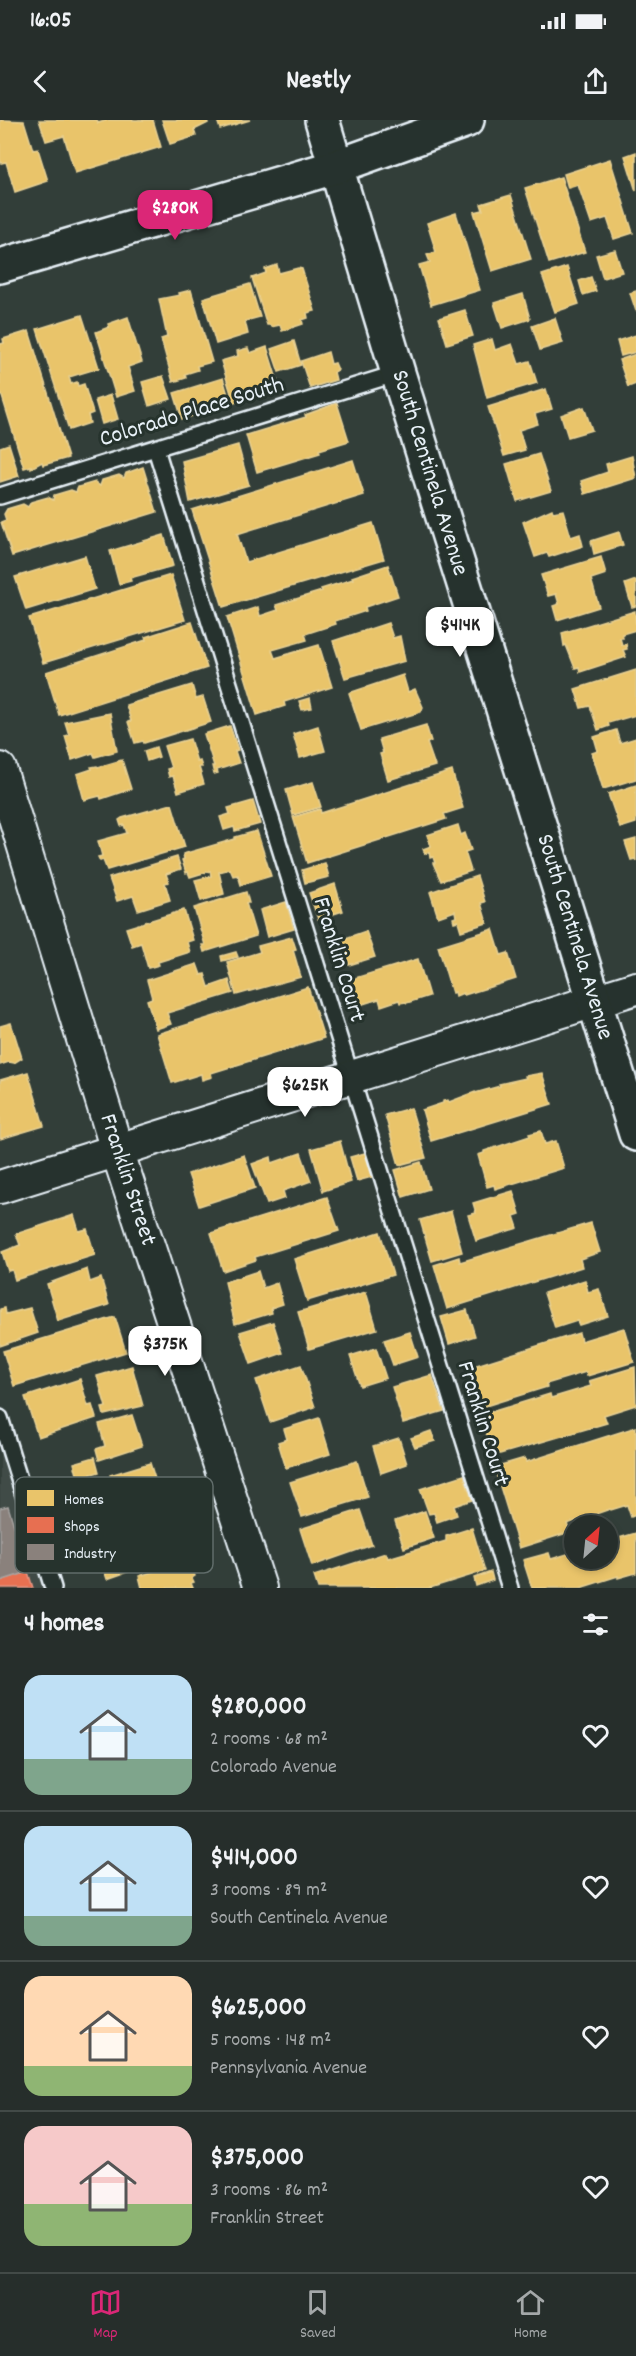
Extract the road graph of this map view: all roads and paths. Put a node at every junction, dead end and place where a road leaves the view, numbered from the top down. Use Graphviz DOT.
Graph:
graph roads {
  1 [pos="322,120"];
  2 [pos="467,120"];
  3 [pos="335,166"];
  4 [pos="0,266"];
  5 [pos="398,373"];
  6 [pos="156,449"];
  7 [pos="0,496"];
  8 [pos="0,769"];
  9 [pos="636,987"];
  10 [pos="594,1000"];
  11 [pos="351,1078"];
  12 [pos="636,1134"];
  13 [pos="117,1150"];
  14 [pos="0,1187"];
  15 [pos="0,1418"];
  16 [pos="18,1477"];
  17 [pos="48,1573"];
  18 [pos="53,1588"];
  19 [pos="260,1588"];
  20 [pos="510,1588"];
  1 -- 3 [label="street, South Centinela Avenue"];
  2 -- 3 [label="street"];
  3 -- 4 [label="street"];
  3 -- 5 [label="street, South Centinela Avenue"];
  5 -- 6 [label="lane, Colorado Place South"];
  5 -- 10 [label="street, South Centinela Avenue"];
  6 -- 7 [label="lane, Colorado Place South"];
  6 -- 11 [label="lane, Franklin Court"];
  8 -- 13 [label="street, Franklin Street"];
  9 -- 10 [label="street"];
  10 -- 11 [label="street"];
  10 -- 12 [label="street, South Centinela Avenue"];
  11 -- 13 [label="street"];
  11 -- 20 [label="lane, Franklin Court"];
  13 -- 14 [label="street"];
  13 -- 19 [label="street, Franklin Street"];
  15 -- 16 [label="lane"];
  17 -- 18 [label="lane"];
}
